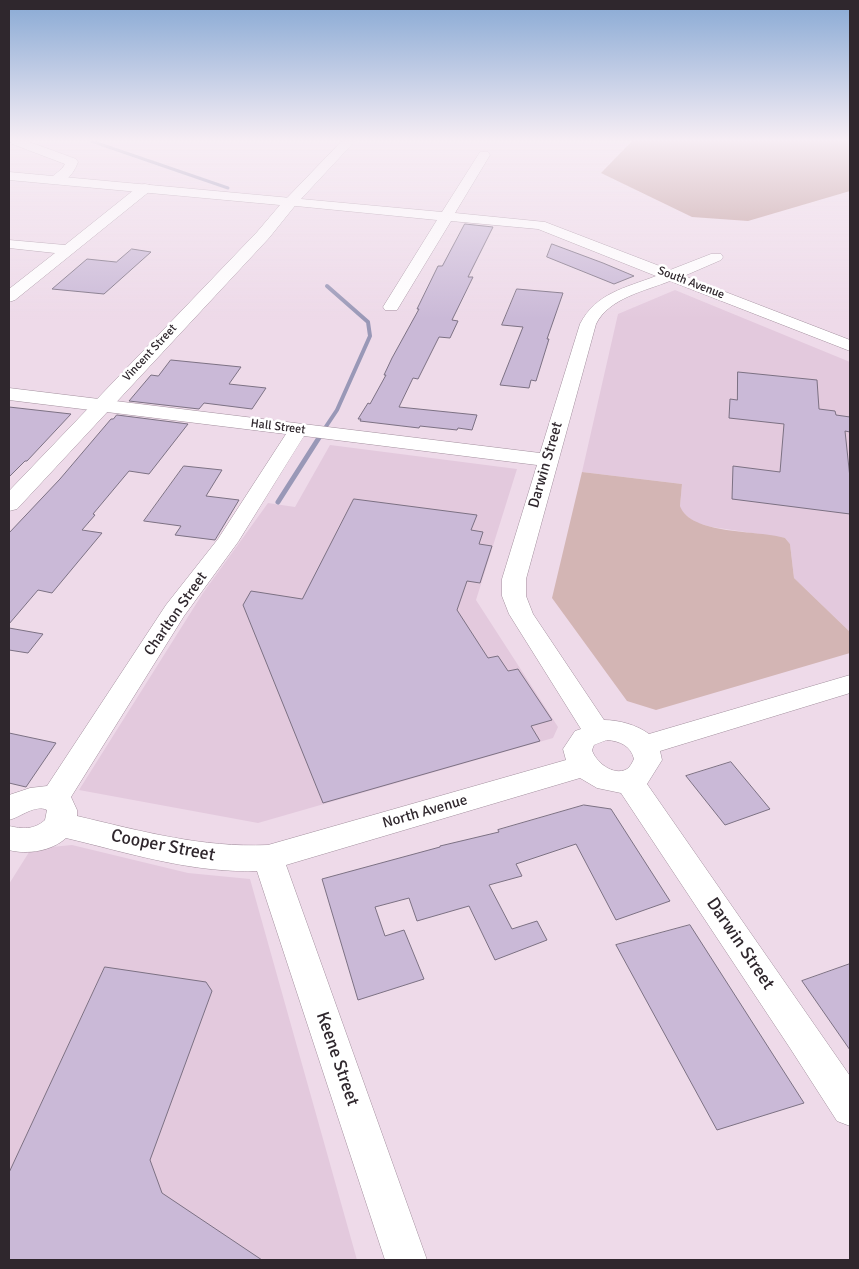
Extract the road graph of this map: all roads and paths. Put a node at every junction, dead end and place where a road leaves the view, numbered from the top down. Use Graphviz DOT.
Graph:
graph roads {
  1 [pos="130,200"];
  2 [pos="272,200"];
  3 [pos="456,200"];
  4 [pos="291,202"];
  5 [pos="446,216"];
  6 [pos="9,244"];
  7 [pos="68,250"];
  8 [pos="716,257"];
  9 [pos="673,276"];
  10 [pos="9,297"];
  11 [pos="391,307"];
  12 [pos="850,346"];
  13 [pos="9,394"];
  14 [pos="100,406"];
  15 [pos="315,431"];
  16 [pos="547,460"];
  17 [pos="9,504"];
  18 [pos="850,684"];
  19 [pos="597,732"];
  20 [pos="644,746"];
  21 [pos="583,766"];
  22 [pos="628,780"];
  23 [pos="9,809"];
  24 [pos="56,812"];
  25 [pos="11,844"];
  26 [pos="268,858"];
  27 [pos="850,1108"];
  28 [pos="406,1260"];
  1 -- 7 [label="street"];
  2 -- 4 [label="main road"];
  3 -- 5 [label="street"];
  4 -- 5 [label="street, South Avenue"];
  4 -- 14 [label="main road, Vincent Street"];
  5 -- 9 [label="street, South Avenue"];
  5 -- 11 [label="street"];
  6 -- 7 [label="street"];
  7 -- 10 [label="street"];
  8 -- 9 [label="street, Darwin Street"];
  9 -- 12 [label="street, South Avenue"];
  9 -- 16 [label="street, Darwin Street"];
  13 -- 14 [label="street, Hall Street"];
  14 -- 15 [label="street, Hall Street"];
  14 -- 17 [label="main road, Vincent Street"];
  15 -- 16 [label="street, Hall Street"];
  15 -- 24 [label="street, Charlton Street"];
  16 -- 19 [label="street, Darwin Street"];
  18 -- 20 [label="street"];
  19 -- 20 [label="street"];
  19 -- 21 [label="street"];
  20 -- 22 [label="street"];
  21 -- 22 [label="street"];
  21 -- 26 [label="street, North Avenue"];
  22 -- 27 [label="street, Darwin Street"];
  23 -- 24 [label="street, Cooper Street"];
  24 -- 25 [label="street, Charlton Street"];
  24 -- 26 [label="street, Cooper Street"];
  26 -- 28 [label="street, Keene Street"];
}
